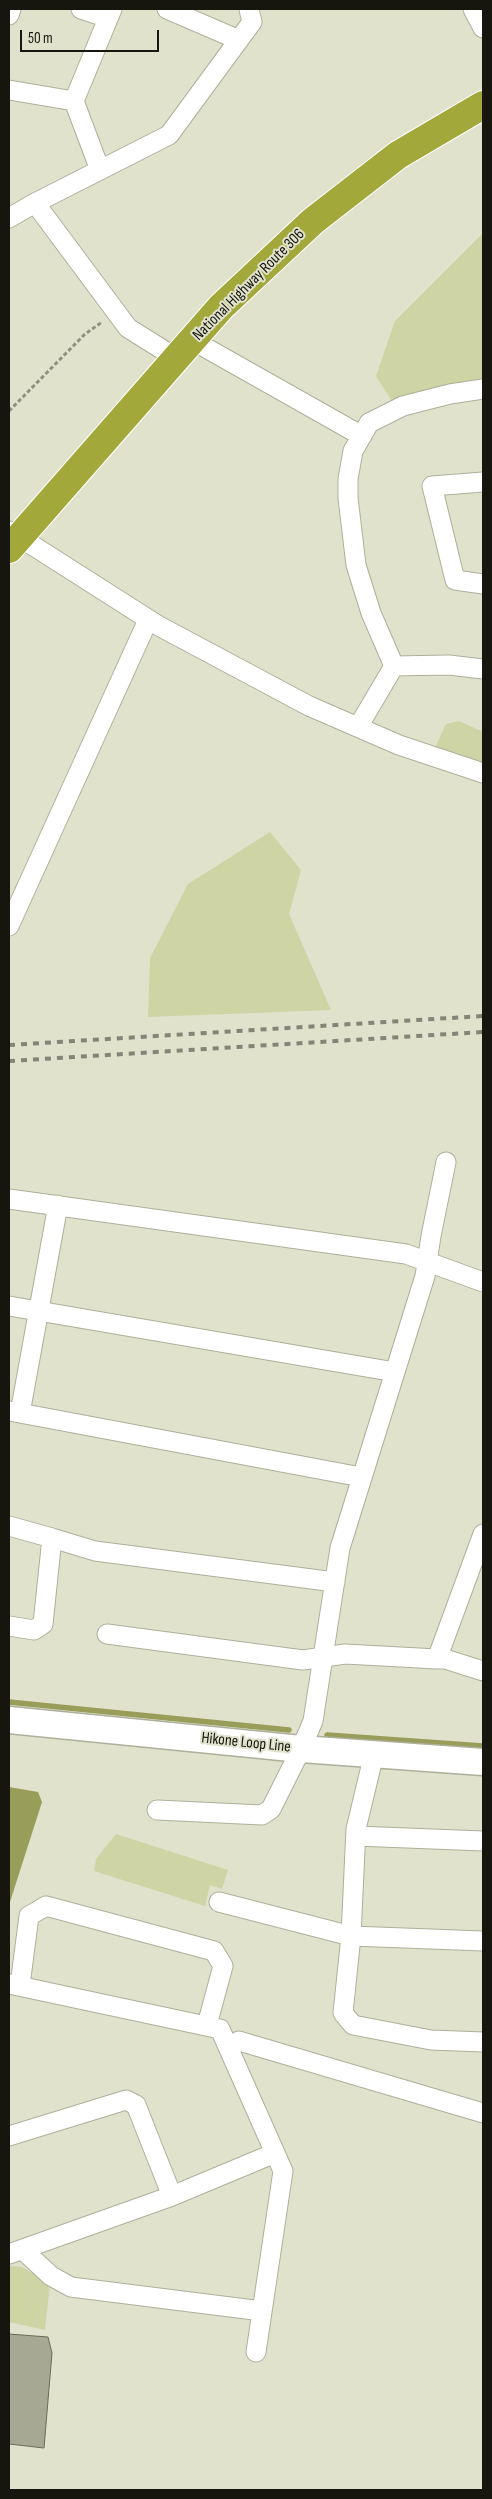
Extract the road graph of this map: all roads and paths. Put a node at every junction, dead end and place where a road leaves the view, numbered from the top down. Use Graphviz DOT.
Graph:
graph roads {
  1 [pos="11,9"];
  2 [pos="81,9"];
  3 [pos="167,9"];
  4 [pos="249,9"];
  5 [pos="473,9"];
  6 [pos="110,14"];
  7 [pos="9,15"];
  8 [pos="483,28"];
  9 [pos="239,40"];
  10 [pos="9,90"];
  11 [pos="74,101"];
  12 [pos="483,105"];
  13 [pos="100,170"];
  14 [pos="35,203"];
  15 [pos="9,218"];
  16 [pos="116,312"];
  17 [pos="184,349"];
  18 [pos="483,389"];
  19 [pos="9,411"];
  20 [pos="362,436"];
  21 [pos="483,482"];
  22 [pos="12,539"];
  23 [pos="483,584"];
  24 [pos="148,620"];
  25 [pos="394,666"];
  26 [pos="483,668"];
  27 [pos="358,727"];
  28 [pos="483,773"];
  29 [pos="9,926"];
  30 [pos="446,1162"];
  31 [pos="9,1199"];
  32 [pos="58,1205"];
  33 [pos="427,1260"];
  34 [pos="483,1282"];
  35 [pos="9,1306"];
  36 [pos="38,1311"];
  37 [pos="395,1372"];
  38 [pos="14,1412"];
  39 [pos="361,1478"];
  40 [pos="9,1526"];
  41 [pos="483,1534"];
  42 [pos="52,1538"];
  43 [pos="334,1582"];
  44 [pos="9,1626"];
  45 [pos="107,1634"];
  46 [pos="324,1657"];
  47 [pos="437,1659"];
  48 [pos="483,1672"];
  49 [pos="9,1720"];
  50 [pos="301,1749"];
  51 [pos="374,1754"];
  52 [pos="483,1762"];
  53 [pos="157,1810"];
  54 [pos="356,1836"];
  55 [pos="483,1841"];
  56 [pos="219,1902"];
  57 [pos="351,1936"];
  58 [pos="483,1942"];
  59 [pos="14,1984"];
  60 [pos="206,2025"];
  61 [pos="483,2042"];
  62 [pos="229,2046"];
  63 [pos="483,2113"];
  64 [pos="9,2136"];
  65 [pos="275,2153"];
  66 [pos="172,2196"];
  67 [pos="16,2252"];
  68 [pos="262,2311"];
  69 [pos="256,2352"];
  1 -- 7 [label="street"];
  2 -- 6 [label="street"];
  3 -- 9 [label="street"];
  4 -- 9 [label="street"];
  5 -- 8 [label="street"];
  6 -- 11 [label="street"];
  9 -- 13 [label="street"];
  10 -- 11 [label="street"];
  11 -- 13 [label="street"];
  12 -- 17 [label="highway, National Highway Route 306"];
  13 -- 14 [label="street"];
  14 -- 15 [label="street"];
  14 -- 16 [label="street"];
  16 -- 17 [label="street"];
  16 -- 19 [label="path"];
  17 -- 20 [label="street"];
  17 -- 22 [label="highway, National Highway Route 306"];
  18 -- 20 [label="street"];
  20 -- 25 [label="street"];
  21 -- 23 [label="street"];
  22 -- 24 [label="street"];
  24 -- 27 [label="street"];
  24 -- 29 [label="street"];
  25 -- 26 [label="street"];
  25 -- 27 [label="street"];
  27 -- 28 [label="street"];
  30 -- 33 [label="street"];
  31 -- 32 [label="street"];
  32 -- 33 [label="street"];
  32 -- 36 [label="street"];
  33 -- 34 [label="street"];
  33 -- 37 [label="street"];
  35 -- 36 [label="street"];
  36 -- 37 [label="street"];
  36 -- 38 [label="street"];
  37 -- 39 [label="street"];
  38 -- 39 [label="street"];
  39 -- 43 [label="street"];
  40 -- 42 [label="street"];
  41 -- 47 [label="street"];
  42 -- 43 [label="street"];
  42 -- 44 [label="street"];
  43 -- 46 [label="street"];
  45 -- 46 [label="street"];
  46 -- 47 [label="street"];
  46 -- 50 [label="street"];
  47 -- 48 [label="street"];
  49 -- 50 [label="main road, Hikone Loop Line"];
  50 -- 51 [label="main road, Hikone Loop Line"];
  50 -- 53 [label="street"];
  51 -- 52 [label="main road, Hikone Loop Line"];
  51 -- 54 [label="street"];
  54 -- 55 [label="street"];
  54 -- 57 [label="street"];
  56 -- 57 [label="street"];
  57 -- 58 [label="street"];
  57 -- 61 [label="street"];
  59 -- 60 [label="street"];
  59 -- 60 [label="street"];
  60 -- 62 [label="street"];
  62 -- 63 [label="street"];
  62 -- 65 [label="street"];
  64 -- 66 [label="street"];
  65 -- 66 [label="street"];
  65 -- 68 [label="street"];
  66 -- 67 [label="street"];
  67 -- 68 [label="street"];
  68 -- 69 [label="street"];
}
